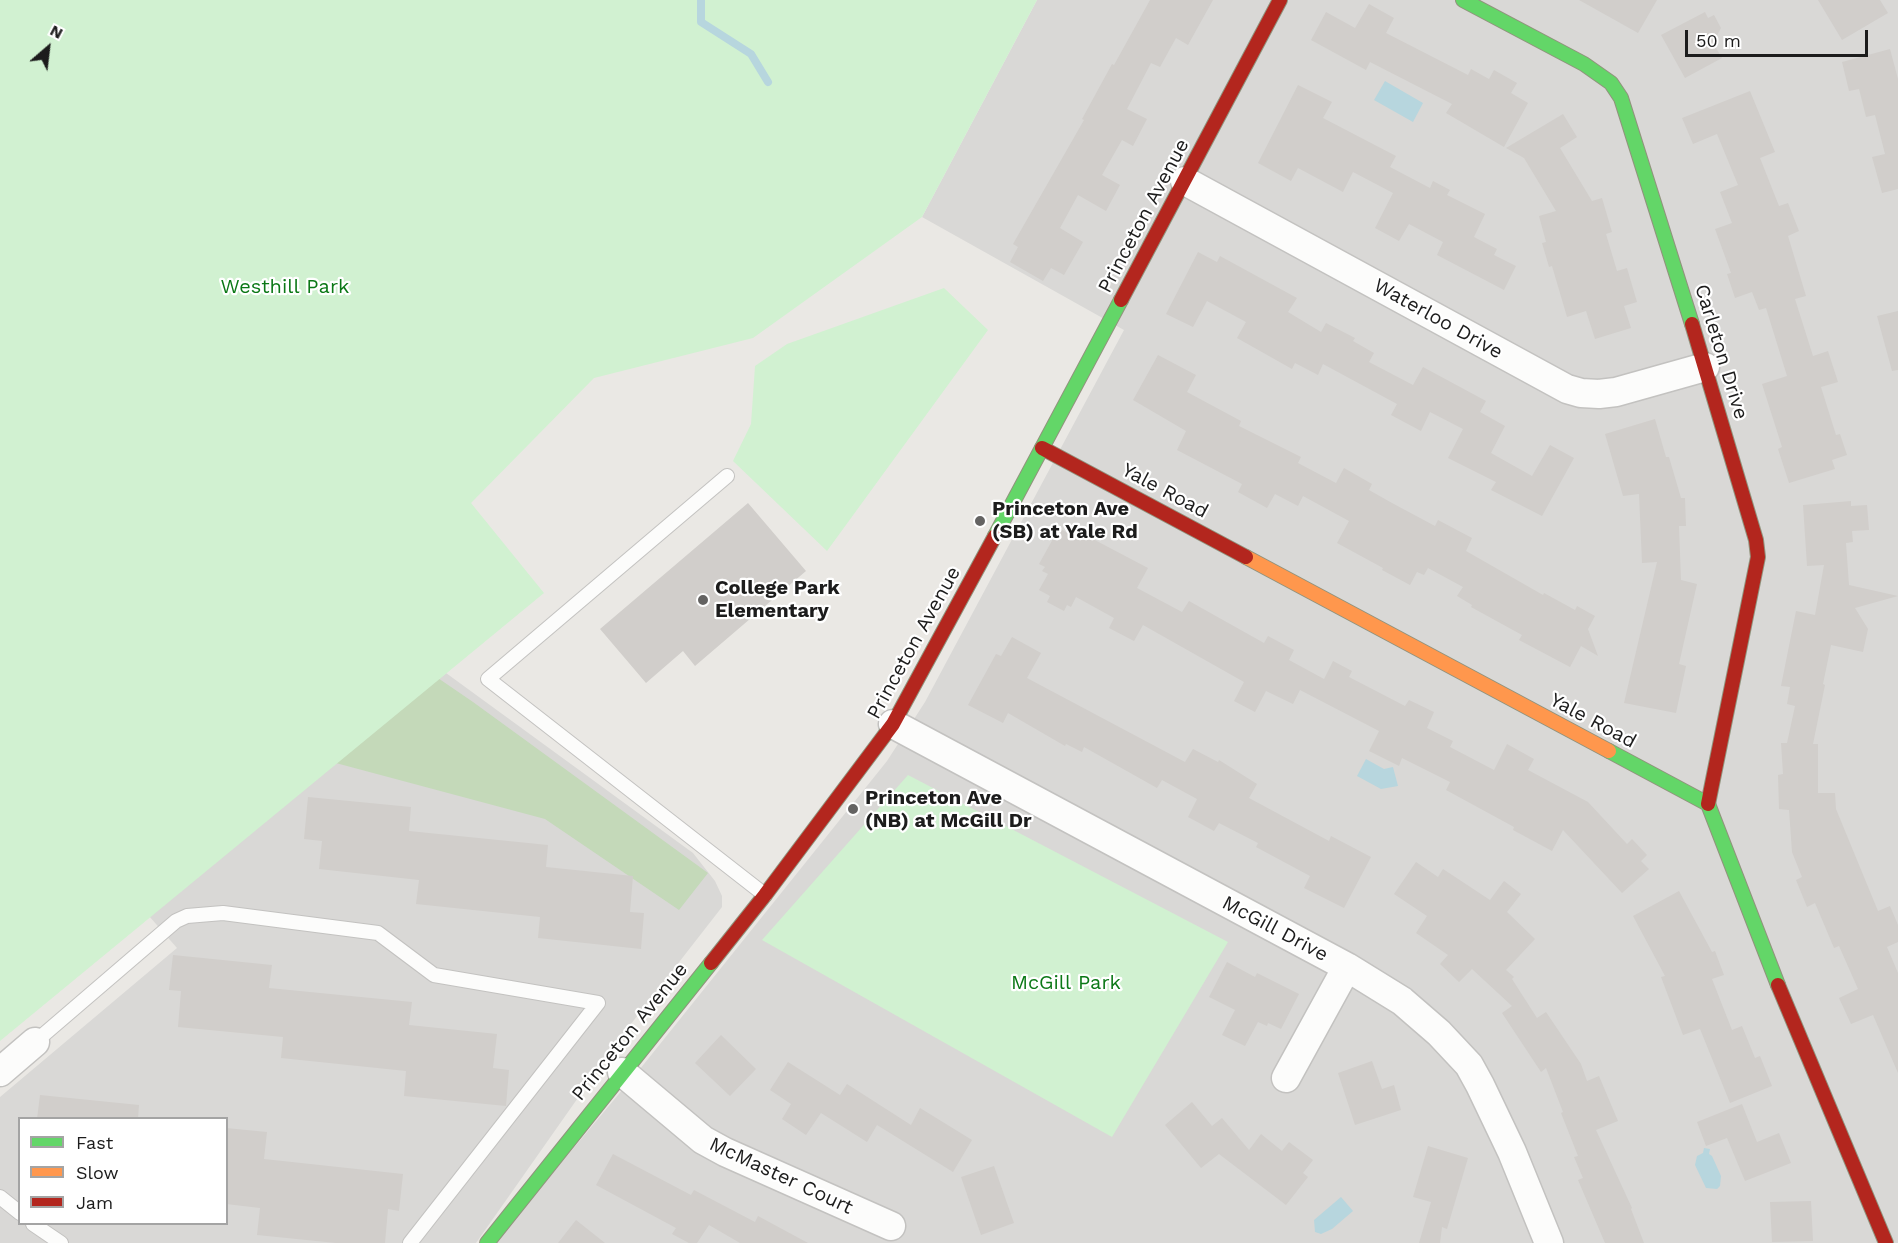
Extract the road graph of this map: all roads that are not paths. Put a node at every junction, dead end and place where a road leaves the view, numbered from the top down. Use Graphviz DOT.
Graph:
graph roads {
  1 [pos="1280,0"];
  2 [pos="1463,0"];
  3 [pos="1185,181"];
  4 [pos="1705,367"];
  5 [pos="1042,448"];
  6 [pos="728,476"];
  7 [pos="893,724"];
  8 [pos="1708,804"];
  9 [pos="765,895"];
  10 [pos="1347,967"];
  11 [pos="34,1042"];
  12 [pos="0,1072"];
  13 [pos="622,1072"];
  14 [pos="1286,1078"];
  15 [pos="0,1197"];
  16 [pos="18,1211"];
  17 [pos="34,1225"];
  18 [pos="891,1226"];
  19 [pos="1539,1240"];
  20 [pos="61,1243"];
  21 [pos="410,1243"];
  22 [pos="487,1243"];
  23 [pos="1886,1243"];
  1 -- 3 [label="street, Princeton Avenue"];
  2 -- 4 [label="street, Carleton Drive"];
  3 -- 4 [label="street, Waterloo Drive"];
  3 -- 5 [label="street, Princeton Avenue"];
  4 -- 8 [label="street, Carleton Drive"];
  5 -- 7 [label="street, Princeton Avenue"];
  5 -- 8 [label="street, Yale Road"];
  6 -- 9 [label="lane"];
  7 -- 9 [label="street, Princeton Avenue"];
  7 -- 10 [label="street, McGill Drive"];
  8 -- 23 [label="street"];
  9 -- 13 [label="street, Princeton Avenue"];
  10 -- 14 [label="street"];
  10 -- 19 [label="street, McGill Drive"];
  11 -- 12 [label="street"];
  11 -- 21 [label="lane"];
  13 -- 18 [label="street, McMaster Court"];
  13 -- 22 [label="street, Princeton Avenue"];
  15 -- 16 [label="lane"];
  17 -- 20 [label="lane"];
}
